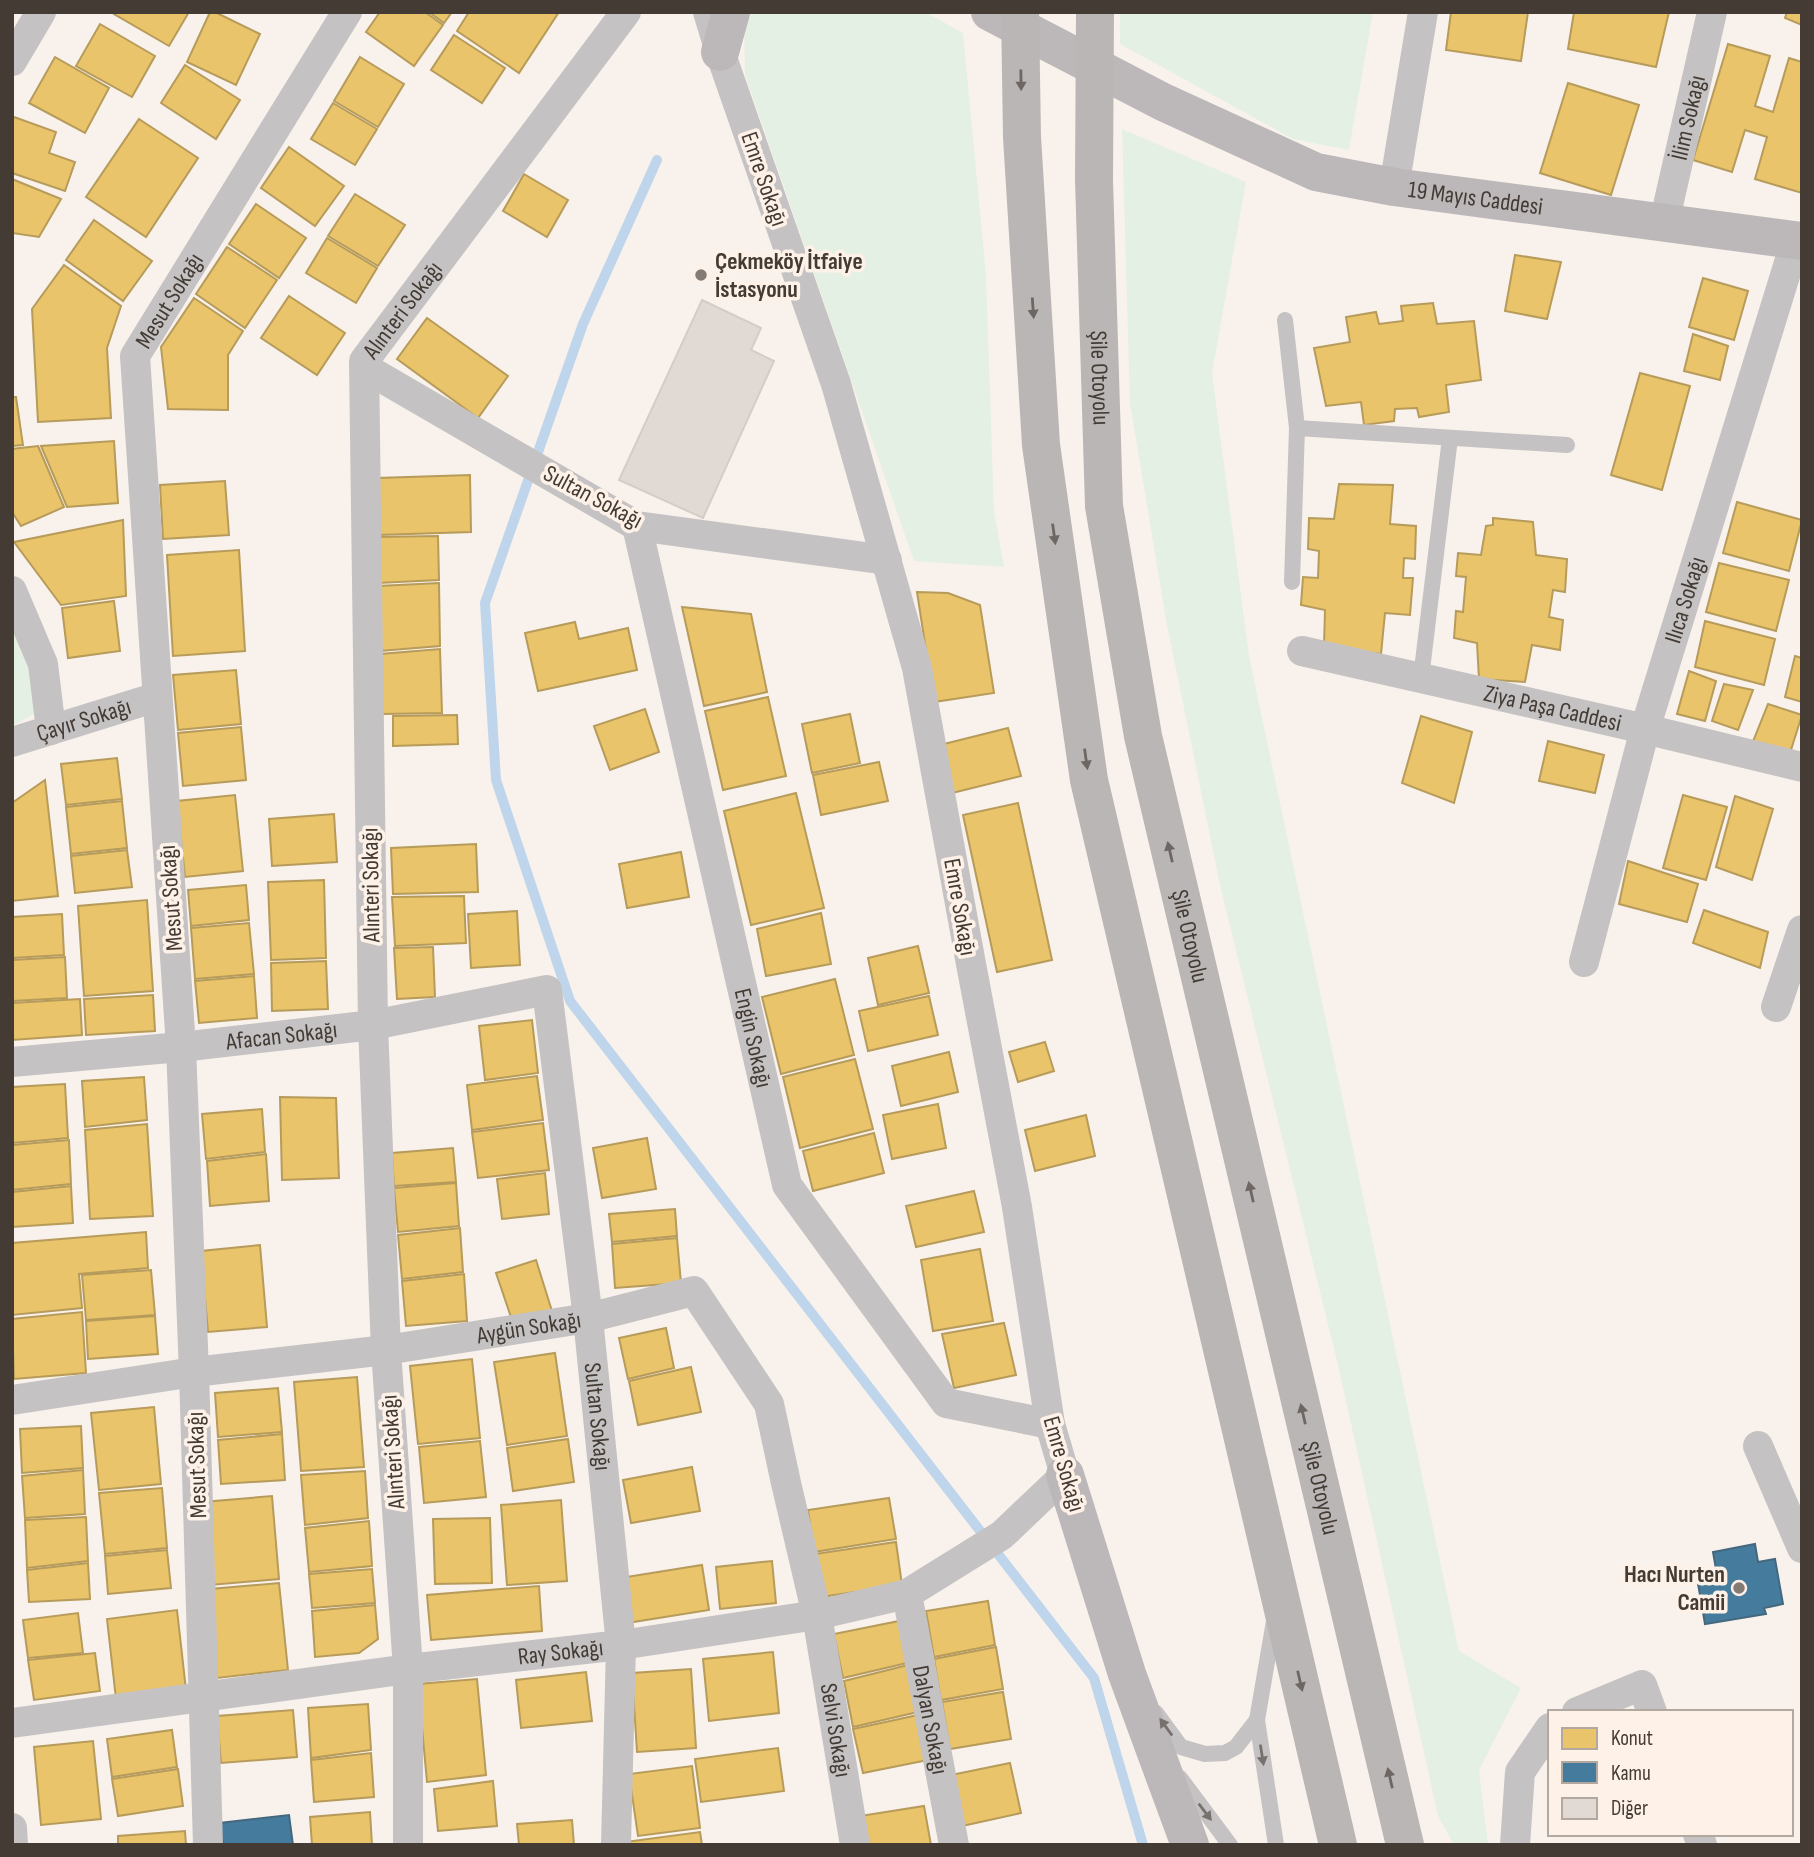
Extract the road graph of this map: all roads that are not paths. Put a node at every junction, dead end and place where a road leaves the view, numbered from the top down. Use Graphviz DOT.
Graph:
graph roads {
  1 [pos="41,12"];
  2 [pos="346,12"];
  3 [pos="626,12"];
  4 [pos="708,12"];
  5 [pos="732,12"];
  6 [pos="990,12"];
  7 [pos="1020,12"];
  8 [pos="1095,12"];
  9 [pos="1423,12"];
  10 [pos="1712,12"];
  11 [pos="720,52"];
  12 [pos="12,61"];
  13 [pos="1394,187"];
  14 [pos="1664,223"];
  15 [pos="1799,240"];
  16 [pos="1285,320"];
  17 [pos="365,368"];
  18 [pos="1297,428"];
  19 [pos="1450,438"];
  20 [pos="1567,445"];
  21 [pos="638,526"];
  22 [pos="887,560"];
  23 [pos="1292,582"];
  24 [pos="12,591"];
  25 [pos="1302,651"];
  26 [pos="1421,678"];
  27 [pos="157,697"];
  28 [pos="1644,729"];
  29 [pos="51,730"];
  30 [pos="12,742"];
  31 [pos="1802,767"];
  32 [pos="1802,930"];
  33 [pos="1584,962"];
  34 [pos="547,990"];
  35 [pos="1776,1007"];
  36 [pos="373,1025"];
  37 [pos="181,1047"];
  38 [pos="12,1062"];
  39 [pos="588,1318"];
  40 [pos="386,1350"];
  41 [pos="194,1372"];
  42 [pos="12,1400"];
  43 [pos="1050,1424"];
  44 [pos="1758,1446"];
  45 [pos="1065,1475"];
  46 [pos="1802,1548"];
  47 [pos="1279,1591"];
  48 [pos="907,1594"];
  49 [pos="817,1615"];
  50 [pos="621,1645"];
  51 [pos="408,1669"];
  52 [pos="1127,1674"];
  53 [pos="204,1698"];
  54 [pos="1647,1698"];
  55 [pos="1587,1710"];
  56 [pos="1257,1720"];
  57 [pos="12,1723"];
  58 [pos="1548,1731"];
  59 [pos="1151,1740"];
  60 [pos="12,1828"];
  61 [pos="1184,1828"];
  62 [pos="13,1845"];
  63 [pos="208,1845"];
  64 [pos="408,1845"];
  65 [pos="616,1845"];
  66 [pos="855,1845"];
  67 [pos="954,1845"];
  68 [pos="1230,1845"];
  69 [pos="1276,1845"];
  70 [pos="1338,1845"];
  71 [pos="1405,1845"];
  72 [pos="1515,1845"];
  1 -- 12 [label="street"];
  2 -- 27 [label="street, Mesut Sokağı"];
  3 -- 17 [label="street, Alınteri Sokağı"];
  4 -- 11 [label="street, Emre Sokağı"];
  5 -- 11 [label="street"];
  6 -- 13 [label="street, 19 Mayıs Caddesi"];
  7 -- 47 [label="highway, one-way"];
  71 -- 8 [label="highway, Şile Otoyolu, one-way"];
  9 -- 13 [label="street"];
  10 -- 14 [label="street, İlim Sokağı"];
  11 -- 22 [label="street, Emre Sokağı"];
  13 -- 14 [label="street, 19 Mayıs Caddesi"];
  14 -- 15 [label="street, 19 Mayıs Caddesi"];
  15 -- 28 [label="street, Ilıca Sokağı"];
  16 -- 18 [label="lane"];
  17 -- 21 [label="street, Sultan Sokağı"];
  17 -- 36 [label="street, Alınteri Sokağı"];
  18 -- 19 [label="lane"];
  18 -- 23 [label="lane"];
  19 -- 20 [label="lane"];
  19 -- 26 [label="lane"];
  21 -- 22 [label="street, Sultan Sokağı"];
  21 -- 43 [label="street, Engin Sokağı"];
  22 -- 43 [label="street, Emre Sokağı"];
  24 -- 29 [label="street"];
  25 -- 26 [label="street, Ziya Paşa Caddesi"];
  26 -- 28 [label="street, Ziya Paşa Caddesi"];
  27 -- 29 [label="street, Çayır Sokağı"];
  27 -- 37 [label="street, Mesut Sokağı"];
  28 -- 31 [label="street, Ziya Paşa Caddesi"];
  28 -- 33 [label="street, Ilıca Sokağı"];
  29 -- 30 [label="street, Çayır Sokağı"];
  32 -- 35 [label="street"];
  34 -- 36 [label="street, Afacan Sokağı"];
  34 -- 39 [label="street, Sultan Sokağı"];
  36 -- 37 [label="street, Afacan Sokağı"];
  36 -- 40 [label="street, Alınteri Sokağı"];
  37 -- 38 [label="street, Afacan Sokağı"];
  37 -- 41 [label="street, Mesut Sokağı"];
  39 -- 40 [label="street, Aygün Sokağı"];
  39 -- 49 [label="street, Aygün Sokağı"];
  39 -- 50 [label="street, Sultan Sokağı"];
  40 -- 41 [label="street, Aygün Sokağı"];
  40 -- 51 [label="street, Alınteri Sokağı"];
  41 -- 42 [label="street, Aygün Sokağı"];
  41 -- 53 [label="street, Mesut Sokağı"];
  43 -- 45 [label="street, Emre Sokağı"];
  44 -- 46 [label="street"];
  45 -- 48 [label="street, Ray Sokağı"];
  45 -- 52 [label="street, Emre Sokağı"];
  47 -- 56 [label="lane"];
  47 -- 70 [label="highway, one-way"];
  48 -- 49 [label="street, Ray Sokağı"];
  48 -- 67 [label="street, Dalyan Sokağı"];
  49 -- 50 [label="street, Ray Sokağı"];
  49 -- 66 [label="street, Selvi Sokağı"];
  50 -- 51 [label="street, Ray Sokağı"];
  50 -- 65 [label="street, Sultan Sokağı"];
  51 -- 53 [label="street, Ray Sokağı"];
  51 -- 64 [label="street, Alınteri Sokağı"];
  56 -- 52 [label="lane, one-way"];
  52 -- 59 [label="street, Emre Sokağı"];
  53 -- 57 [label="street, Ray Sokağı"];
  53 -- 63 [label="street, Mesut Sokağı"];
  54 -- 55 [label="street"];
  56 -- 69 [label="lane, one-way"];
  58 -- 72 [label="street"];
  59 -- 61 [label="street, Emre Sokağı"];
  59 -- 68 [label="lane, one-way"];
  60 -- 62 [label="street"];
}
